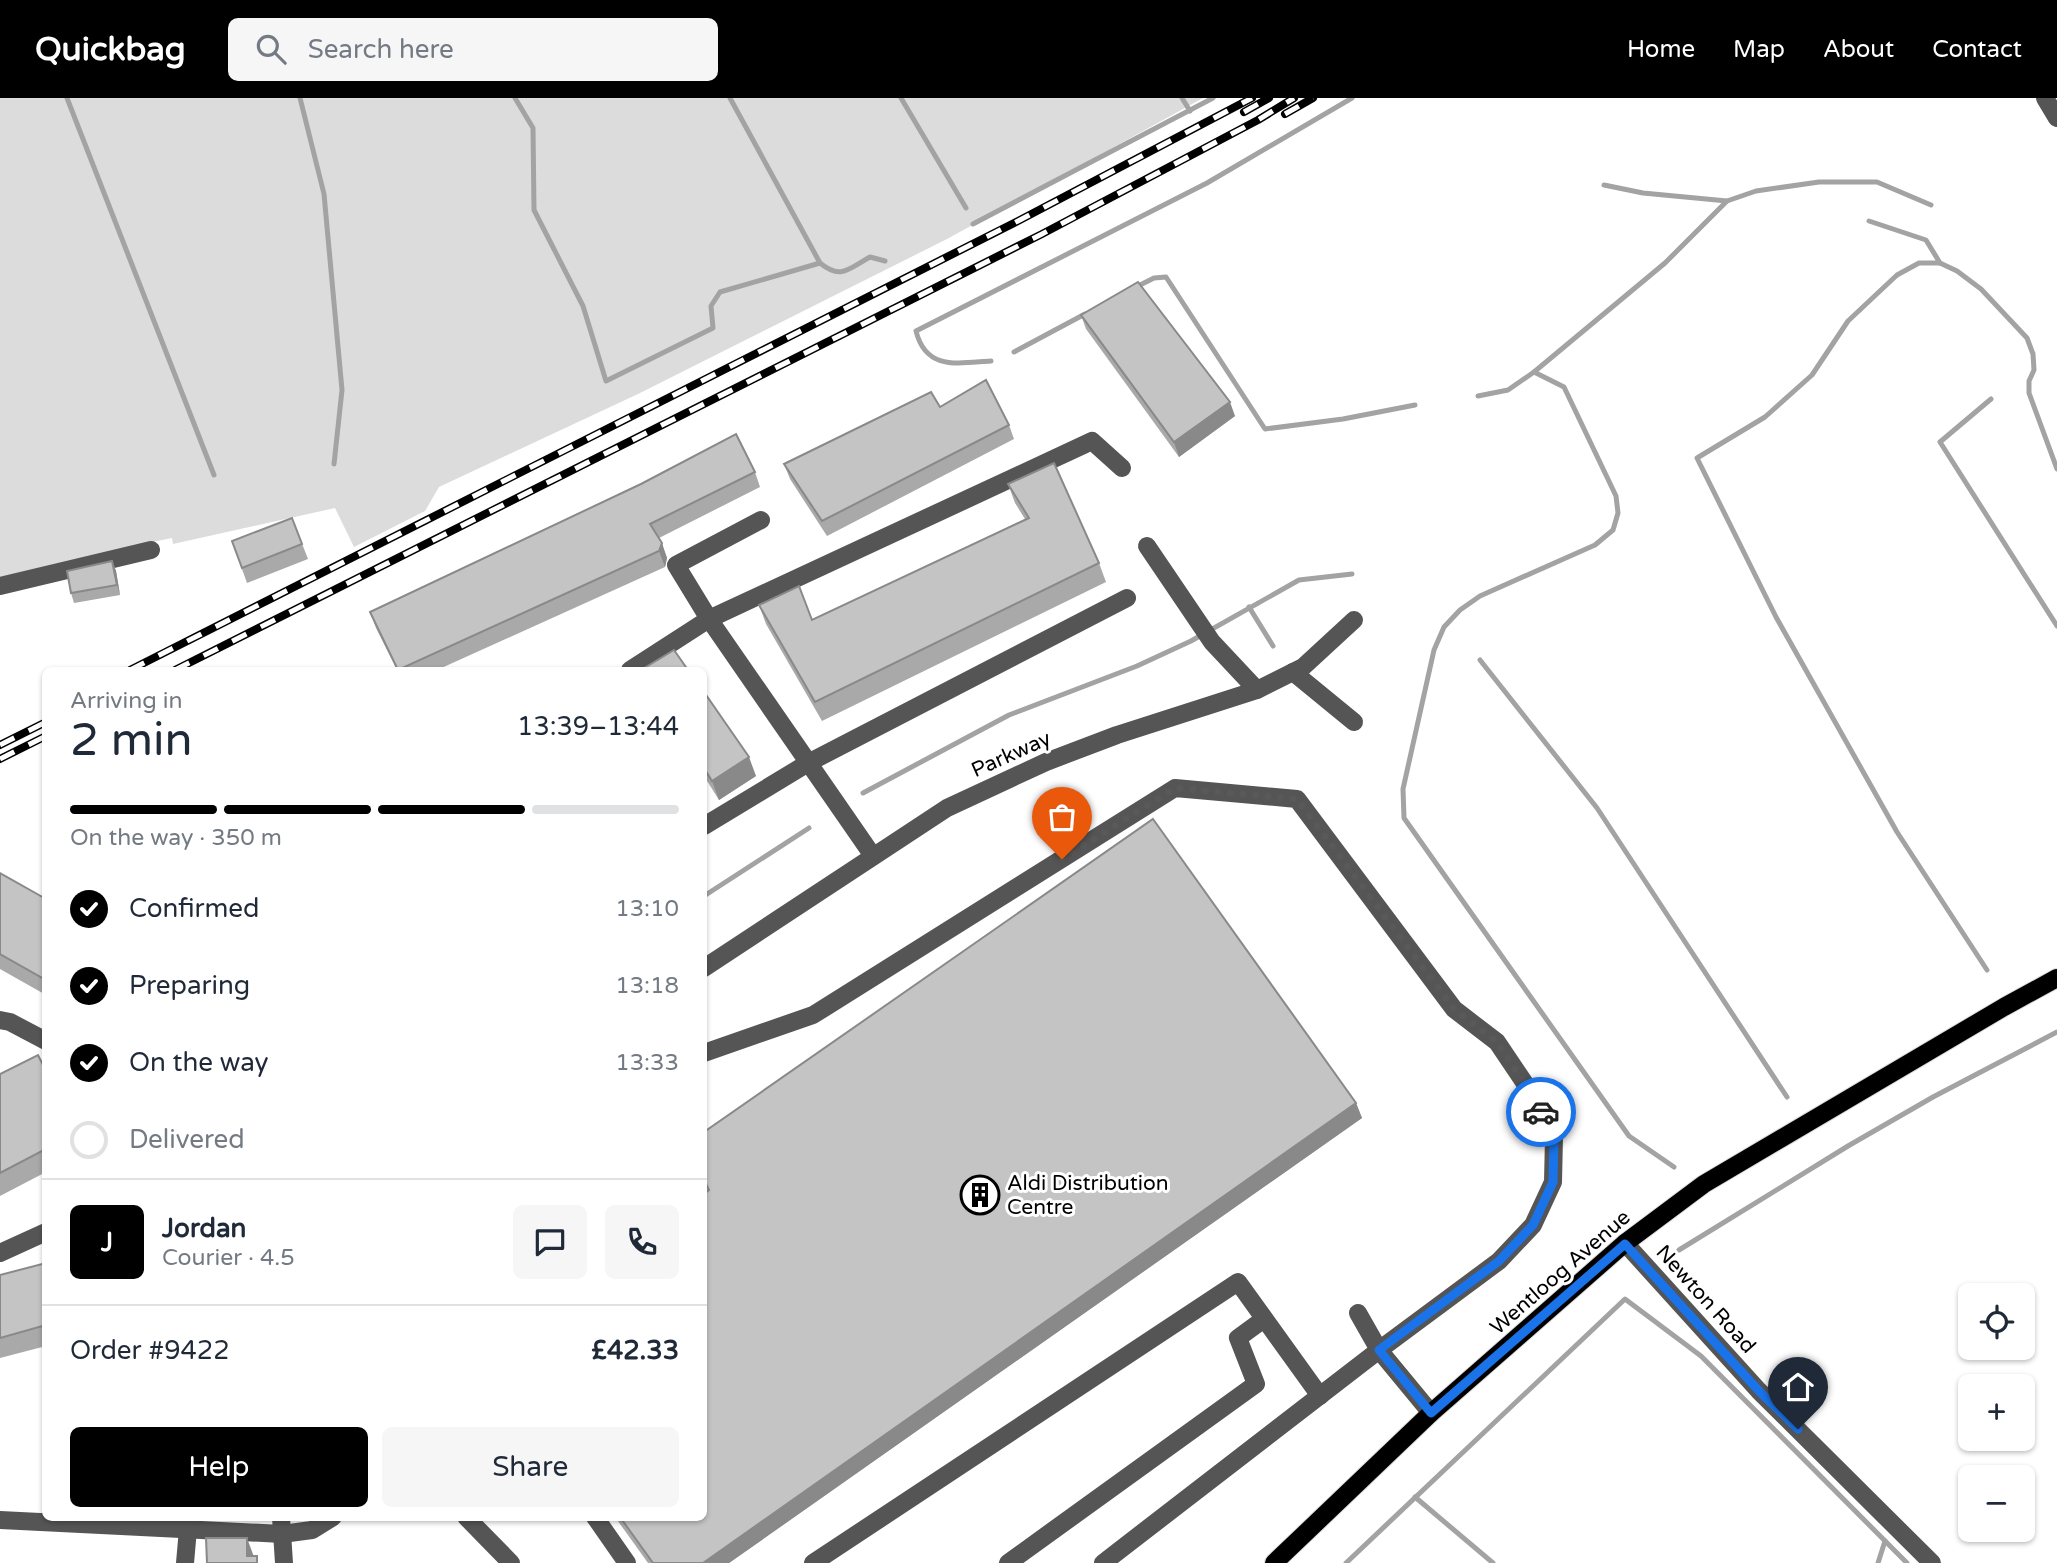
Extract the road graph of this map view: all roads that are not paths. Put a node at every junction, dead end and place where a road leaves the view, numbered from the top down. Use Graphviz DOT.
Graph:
graph roads {
  1 [pos="2045,98"];
  2 [pos="2057,118"];
  3 [pos="1122,468"];
  4 [pos="761,520"];
  5 [pos="1147,546"];
  6 [pos="151,550"];
  7 [pos="0,586"];
  8 [pos="1127,598"];
  9 [pos="709,620"];
  10 [pos="1354,620"];
  11 [pos="635,667"];
  12 [pos="1293,672"];
  13 [pos="1257,690"];
  14 [pos="1354,722"];
  15 [pos="808,763"];
  16 [pos="707,824"];
  17 [pos="873,856"];
  18 [pos="707,966"];
  19 [pos="2057,978"];
  20 [pos="0,1020"];
  21 [pos="42,1039"];
  22 [pos="707,1053"];
  23 [pos="42,1234"];
  24 [pos="1625,1244"];
  25 [pos="0,1253"];
  26 [pos="1358,1313"];
  27 [pos="1264,1319"];
  28 [pos="1379,1350"];
  29 [pos="1320,1396"];
  30 [pos="1431,1413"];
  31 [pos="0,1520"];
  32 [pos="42,1521"];
  33 [pos="72,1521"];
  34 [pos="327,1521"];
  35 [pos="470,1521"];
  36 [pos="598,1521"];
  37 [pos="144,1522"];
  38 [pos="281,1526"];
  39 [pos="188,1530"];
  40 [pos="185,1563"];
  41 [pos="284,1563"];
  42 [pos="512,1563"];
  43 [pos="627,1563"];
  44 [pos="813,1563"];
  45 [pos="1007,1563"];
  46 [pos="1103,1563"];
  47 [pos="1274,1563"];
  48 [pos="1932,1563"];
  1 -- 2 [label="street"];
  3 -- 9 [label="street"];
  4 -- 9 [label="street"];
  5 -- 13 [label="street"];
  6 -- 7 [label="street"];
  8 -- 15 [label="street"];
  9 -- 11 [label="street"];
  9 -- 15 [label="street"];
  10 -- 12 [label="street, Parkway"];
  12 -- 13 [label="street, Parkway"];
  12 -- 14 [label="street"];
  13 -- 17 [label="street, Parkway"];
  15 -- 16 [label="street"];
  15 -- 17 [label="street"];
  17 -- 18 [label="street, Parkway"];
  19 -- 24 [label="main road, Wentloog Avenue"];
  20 -- 21 [label="street"];
  22 -- 28 [label="street"];
  23 -- 25 [label="street"];
  24 -- 30 [label="main road, Wentloog Avenue"];
  24 -- 48 [label="street, Newton Road"];
  26 -- 28 [label="street"];
  27 -- 29 [label="street"];
  27 -- 44 [label="street"];
  27 -- 45 [label="street"];
  28 -- 29 [label="street"];
  28 -- 30 [label="street"];
  29 -- 46 [label="street"];
  30 -- 47 [label="main road, Wentloog Avenue"];
  31 -- 32 [label="street"];
  33 -- 37 [label="street"];
  34 -- 38 [label="street"];
  35 -- 42 [label="street"];
  36 -- 43 [label="street"];
  37 -- 39 [label="street"];
  38 -- 39 [label="street"];
  38 -- 41 [label="street"];
  39 -- 40 [label="street"];
}
